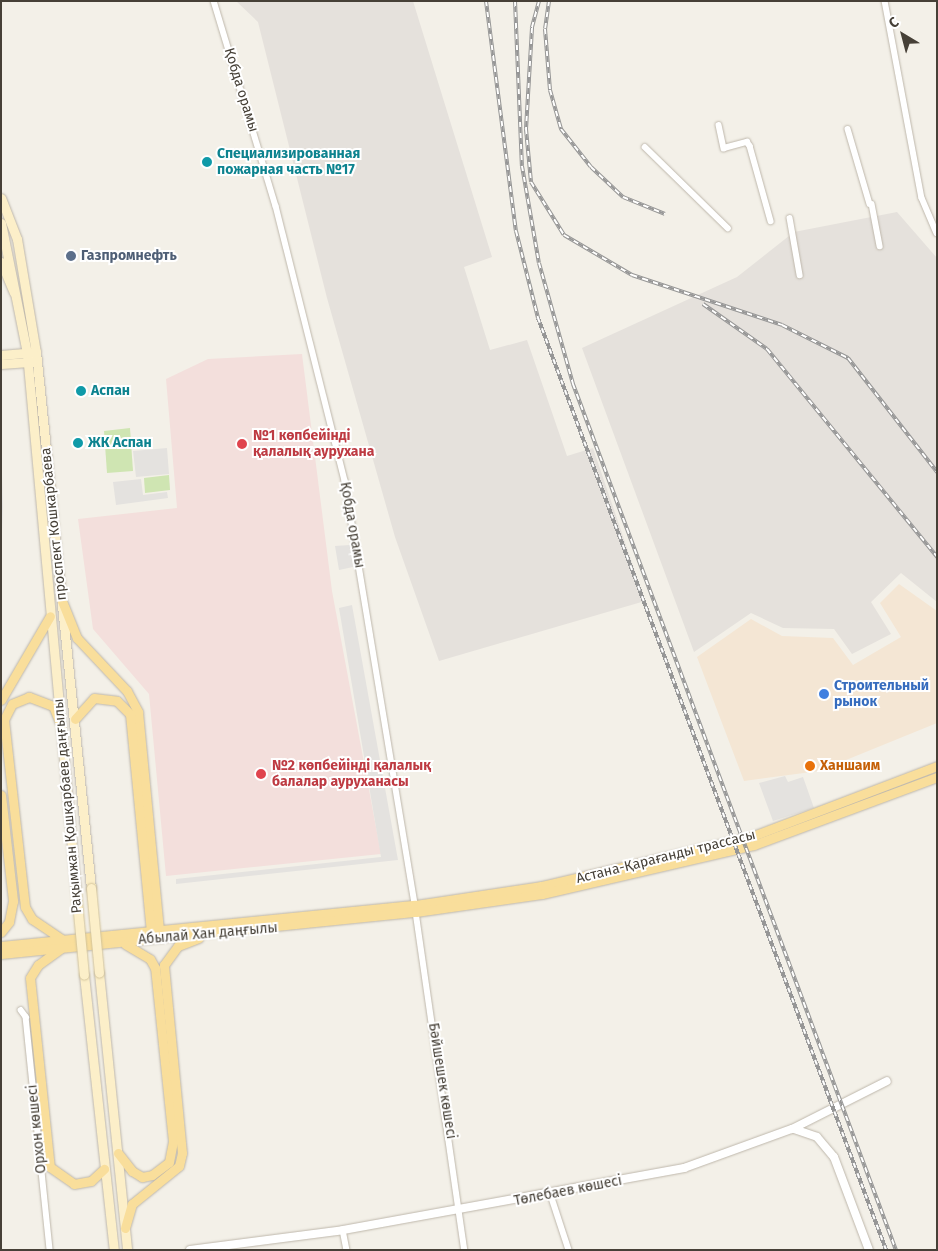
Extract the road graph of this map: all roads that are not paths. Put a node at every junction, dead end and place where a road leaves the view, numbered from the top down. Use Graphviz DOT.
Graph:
graph roads {
  1 [pos="214,1"];
  2 [pos="885,1"];
  3 [pos="719,125"];
  4 [pos="848,129"];
  5 [pos="645,147"];
  6 [pos="1,198"];
  7 [pos="790,218"];
  8 [pos="771,221"];
  9 [pos="1,223"];
  10 [pos="728,228"];
  11 [pos="937,233"];
  12 [pos="880,246"];
  13 [pos="1,262"];
  14 [pos="800,275"];
  15 [pos="19,301"];
  16 [pos="1,355"];
  17 [pos="32,357"];
  18 [pos="1,364"];
  19 [pos="62,601"];
  20 [pos="50,616"];
  21 [pos="71,687"];
  22 [pos="1,698"];
  23 [pos="75,719"];
  24 [pos="60,723"];
  25 [pos="937,766"];
  26 [pos="937,777"];
  27 [pos="1,795"];
  28 [pos="415,908"];
  29 [pos="155,931"];
  30 [pos="1,932"];
  31 [pos="209,934"];
  32 [pos="112,942"];
  33 [pos="62,944"];
  34 [pos="1,946"];
  35 [pos="1,954"];
  36 [pos="21,1010"];
  37 [pos="887,1080"];
  38 [pos="792,1129"];
  39 [pos="118,1153"];
  40 [pos="104,1169"];
  41 [pos="552,1195"];
  42 [pos="462,1209"];
  43 [pos="125,1228"];
  44 [pos="343,1230"];
  45 [pos="235,1247"];
  46 [pos="50,1250"];
  47 [pos="114,1250"];
  48 [pos="127,1250"];
  49 [pos="190,1250"];
  50 [pos="224,1250"];
  51 [pos="347,1250"];
  52 [pos="466,1250"];
  53 [pos="569,1250"];
  54 [pos="869,1250"];
  1 -- 28 [label="street, Қобда орамы"];
  2 -- 11 [label="street"];
  3 -- 8 [label="street"];
  4 -- 12 [label="street"];
  5 -- 10 [label="street"];
  6 -- 17 [label="main road, Рақымжан Қошқарбаев даңғылы"];
  7 -- 14 [label="street"];
  9 -- 15 [label="main road, Рақымжан Қошқарбаев даңғылы"];
  13 -- 15 [label="main road"];
  15 -- 17 [label="main road, Рақымжан Қошқарбаев даңғылы"];
  16 -- 17 [label="main road"];
  17 -- 18 [label="main road"];
  17 -- 19 [label="main road, проспект Кошкарбаева"];
  17 -- 20 [label="main road, Рақымжан Қошқарбаев даңғылы"];
  19 -- 21 [label="main road, проспект Кошкарбаева"];
  19 -- 29 [label="main road"];
  20 -- 22 [label="main road"];
  20 -- 24 [label="main road, Рақымжан Қошқарбаев даңғылы"];
  21 -- 23 [label="main road, Рақымжан Қошқарбаев даңғылы"];
  23 -- 29 [label="main road"];
  23 -- 39 [label="main road, Рақымжан Қошқарбаев даңғылы, bridge"];
  24 -- 33 [label="main road"];
  24 -- 40 [label="main road, Рақымжан Қошқарбаев даңғылы, bridge"];
  25 -- 28 [label="main road, Астана-Қарағанды трассасы"];
  26 -- 28 [label="main road, Астана-Қарағанды трассасы"];
  27 -- 30 [label="main road"];
  28 -- 29 [label="main road, Абылай Хан даңғылы"];
  28 -- 31 [label="main road, Абылай Хан даңғылы"];
  28 -- 42 [label="street, Бәйшешек көшесі"];
  29 -- 33 [label="main road, Абылай Хан даңғылы"];
  31 -- 32 [label="main road, Абылай Хан даңғылы"];
  31 -- 43 [label="main road"];
  32 -- 33 [label="main road, Абылай Хан даңғылы"];
  32 -- 39 [label="main road"];
  33 -- 34 [label="main road, Абылай Хан даңғылы"];
  33 -- 35 [label="main road, Абылай Хан даңғылы"];
  33 -- 40 [label="main road"];
  36 -- 46 [label="street, Орхон көшесі"];
  37 -- 38 [label="street, Төлебаев көшесі"];
  38 -- 41 [label="street, Төлебаев көшесі"];
  38 -- 54 [label="street"];
  39 -- 43 [label="main road, Рақымжан Қошқарбаев даңғылы"];
  40 -- 47 [label="main road, Рақымжан Қошқарбаев даңғылы"];
  41 -- 42 [label="street, Төлебаев көшесі"];
  41 -- 53 [label="street"];
  42 -- 44 [label="street, Төлебаев көшесі"];
  42 -- 52 [label="street, Бәйшешек көшесі"];
  43 -- 48 [label="main road, Рақымжан Қошқарбаев даңғылы"];
  44 -- 45 [label="street, Төлебаев көшесі"];
  44 -- 51 [label="street"];
  45 -- 49 [label="street, Төлебаев көшесі"];
  45 -- 50 [label="street, Төлебаев көшесі"];
}
